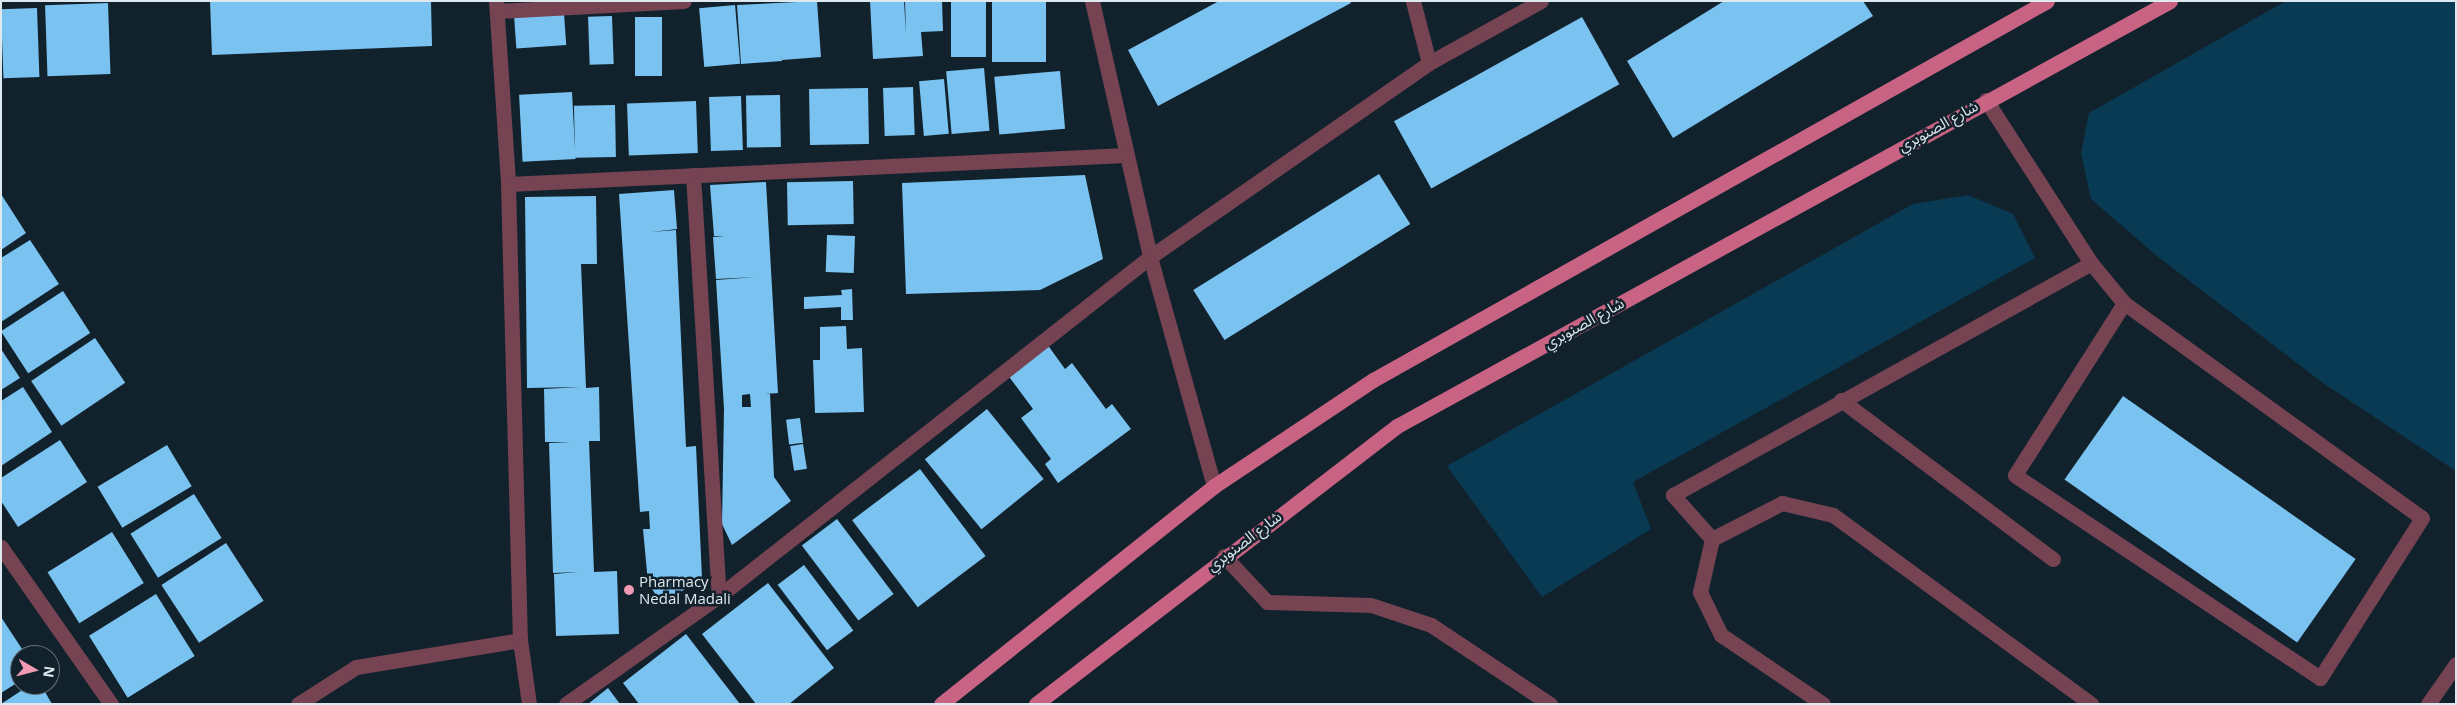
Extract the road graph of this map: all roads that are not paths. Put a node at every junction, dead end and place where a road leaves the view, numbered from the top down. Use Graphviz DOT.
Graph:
graph roads {
  1 [pos="684,1"];
  2 [pos="1092,1"];
  3 [pos="1413,1"];
  4 [pos="1541,1"];
  5 [pos="2047,1"];
  6 [pos="2170,1"];
  7 [pos="496,6"];
  8 [pos="1429,63"];
  9 [pos="1986,100"];
  10 [pos="1125,155"];
  11 [pos="693,175"];
  12 [pos="508,184"];
  13 [pos="1150,257"];
  14 [pos="2091,263"];
  15 [pos="2124,303"];
  16 [pos="1841,400"];
  17 [pos="1214,486"];
  18 [pos="1712,540"];
  19 [pos="1,547"];
  20 [pos="1224,556"];
  21 [pos="2053,559"];
  22 [pos="719,596"];
  23 [pos="520,640"];
  24 [pos="2456,664"];
  25 [pos="111,704"];
  26 [pos="298,704"];
  27 [pos="529,704"];
  28 [pos="566,704"];
  29 [pos="941,704"];
  30 [pos="1036,704"];
  31 [pos="1550,704"];
  32 [pos="1823,704"];
  33 [pos="2091,704"];
  34 [pos="2428,704"];
  1 -- 7 [label="street"];
  2 -- 10 [label="street"];
  3 -- 8 [label="street"];
  4 -- 8 [label="street"];
  5 -- 17 [label="main road"];
  6 -- 9 [label="main road, شارع الصنوبري"];
  7 -- 12 [label="street"];
  8 -- 13 [label="street"];
  9 -- 14 [label="street"];
  9 -- 20 [label="main road, شارع الصنوبري"];
  10 -- 11 [label="street"];
  10 -- 13 [label="street"];
  11 -- 12 [label="street"];
  11 -- 22 [label="street"];
  12 -- 23 [label="street"];
  13 -- 17 [label="street"];
  13 -- 22 [label="street"];
  14 -- 15 [label="street"];
  14 -- 16 [label="street"];
  15 -- 15 [label="street"];
  16 -- 18 [label="street"];
  16 -- 21 [label="street"];
  17 -- 29 [label="main road"];
  18 -- 32 [label="street"];
  18 -- 33 [label="street"];
  19 -- 25 [label="street"];
  20 -- 30 [label="main road, شارع الصنوبري"];
  20 -- 31 [label="street"];
  22 -- 28 [label="street"];
  23 -- 26 [label="street"];
  23 -- 27 [label="street"];
  24 -- 34 [label="street"];
}
